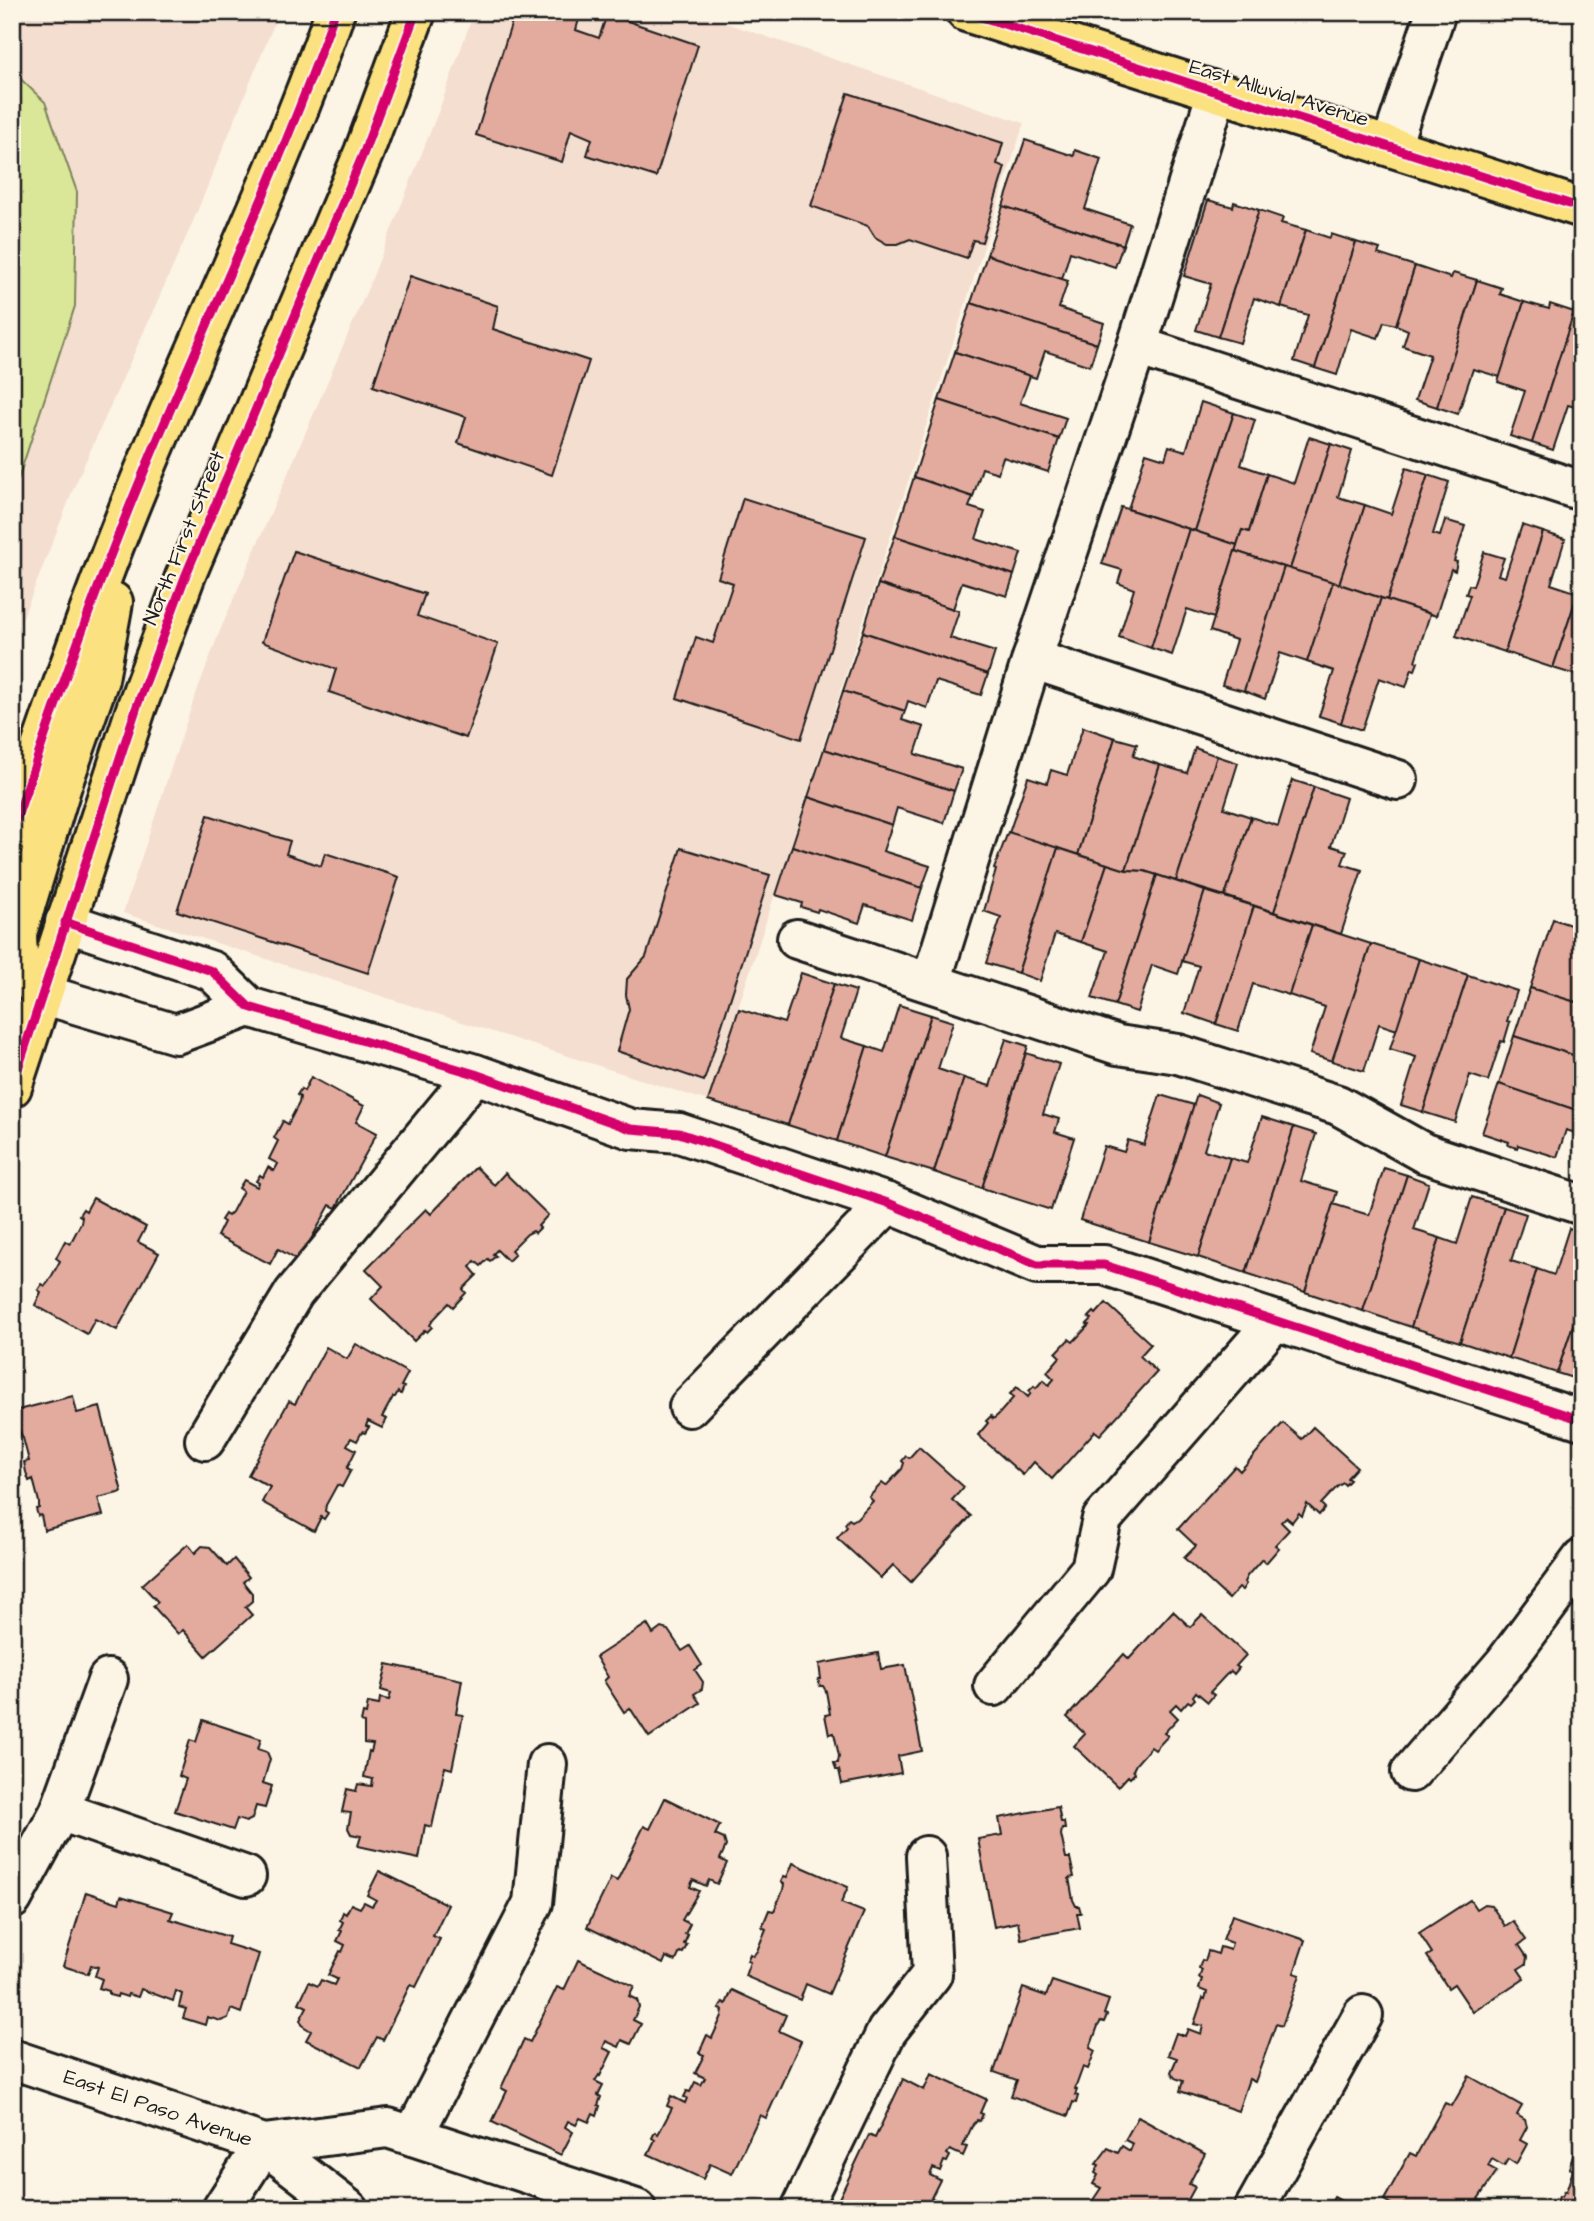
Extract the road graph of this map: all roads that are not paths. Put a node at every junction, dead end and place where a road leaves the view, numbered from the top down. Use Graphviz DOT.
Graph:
graph roads {
  1 [pos="335,12"];
  2 [pos="416,12"];
  3 [pos="966,12"];
  4 [pos="1436,12"];
  5 [pos="1217,92"];
  6 [pos="1391,146"];
  7 [pos="1582,208"];
  8 [pos="1137,346"];
  9 [pos="1582,491"];
  10 [pos="130,507"];
  11 [pos="1032,659"];
  12 [pos="1398,780"];
  13 [pos="12,832"];
  14 [pos="65,922"];
  15 [pos="797,940"];
  16 [pos="931,982"];
  17 [pos="42,994"];
  18 [pos="249,1007"];
  19 [pos="475,1074"];
  20 [pos="12,1087"];
  21 [pos="888,1203"];
  22 [pos="1582,1205"];
  23 [pos="1275,1321"];
  24 [pos="689,1407"];
  25 [pos="1582,1420"];
  26 [pos="205,1440"];
  27 [pos="1582,1559"];
  28 [pos="108,1679"];
  29 [pos="994,1686"];
  30 [pos="547,1764"];
  31 [pos="1411,1772"];
  32 [pos="60,1811"];
  33 [pos="926,1856"];
  34 [pos="246,1876"];
  35 [pos="12,1899"];
  36 [pos="1363,2015"];
  37 [pos="12,2059"];
  38 [pos="400,2132"];
  39 [pos="264,2144"];
  40 [pos="222,2209"];
  41 [pos="348,2209"];
  42 [pos="636,2209"];
  43 [pos="800,2209"];
  44 [pos="1254,2209"];
  1 -- 10 [label="main road"];
  2 -- 14 [label="main road, North First Street"];
  3 -- 5 [label="main road, East Alluvial Avenue"];
  4 -- 6 [label="street"];
  5 -- 6 [label="main road, East Alluvial Avenue"];
  5 -- 8 [label="street"];
  6 -- 7 [label="main road, East Alluvial Avenue"];
  8 -- 9 [label="street"];
  8 -- 11 [label="street"];
  10 -- 13 [label="main road"];
  10 -- 17 [label="main road"];
  11 -- 12 [label="street"];
  11 -- 16 [label="street"];
  14 -- 17 [label="main road, North First Street"];
  14 -- 18 [label="street"];
  15 -- 16 [label="street"];
  16 -- 22 [label="street"];
  17 -- 18 [label="street"];
  17 -- 20 [label="main road, North First Street"];
  18 -- 19 [label="street"];
  19 -- 21 [label="street"];
  19 -- 26 [label="street"];
  21 -- 23 [label="street"];
  21 -- 24 [label="street"];
  23 -- 25 [label="street"];
  23 -- 29 [label="street"];
  27 -- 31 [label="street"];
  28 -- 32 [label="street"];
  30 -- 38 [label="street"];
  32 -- 34 [label="street"];
  32 -- 35 [label="street"];
  33 -- 43 [label="street"];
  36 -- 44 [label="street"];
  37 -- 39 [label="street, East El Paso Avenue"];
  38 -- 39 [label="street, East El Paso Avenue"];
  38 -- 42 [label="street"];
  39 -- 40 [label="street"];
  39 -- 41 [label="street"];
}
